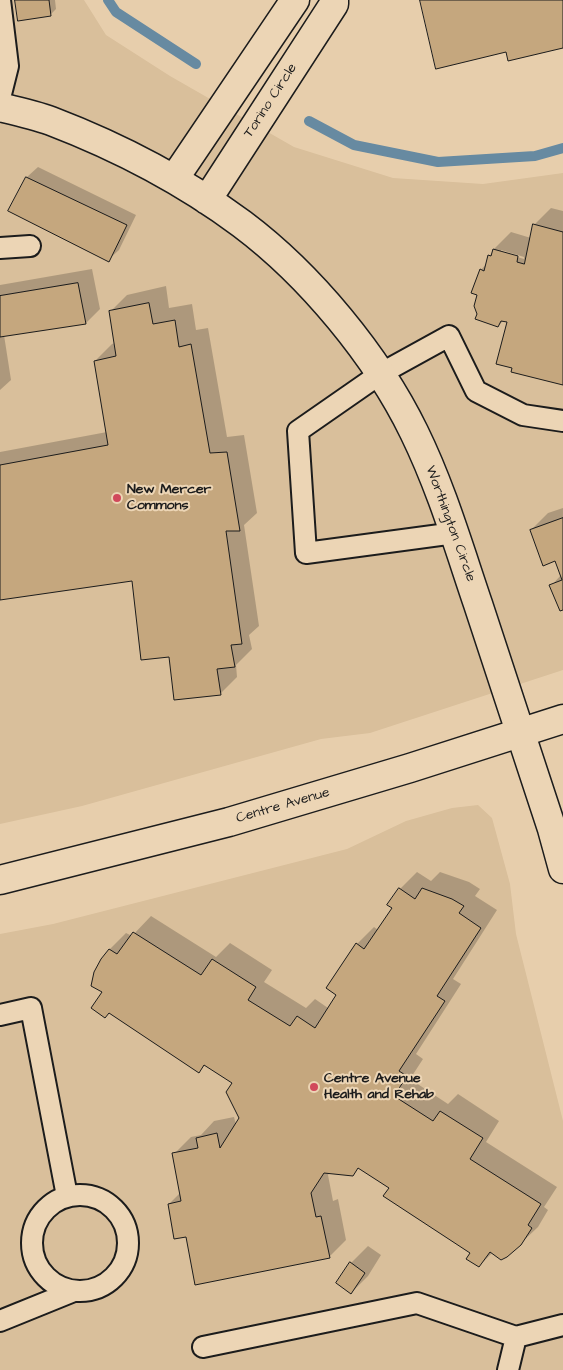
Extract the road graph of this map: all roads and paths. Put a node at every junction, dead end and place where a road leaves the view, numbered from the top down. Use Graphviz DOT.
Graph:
graph roads {
  1 [pos="0,0"];
  2 [pos="295,0"];
  3 [pos="334,0"];
  4 [pos="0,98"];
  5 [pos="0,107"];
  6 [pos="174,179"];
  7 [pos="206,200"];
  8 [pos="30,246"];
  9 [pos="0,248"];
  10 [pos="380,374"];
  11 [pos="563,421"];
  12 [pos="455,533"];
  13 [pos="563,719"];
  14 [pos="520,734"];
  15 [pos="563,869"];
  16 [pos="0,880"];
  17 [pos="0,1015"];
  18 [pos="67,1196"];
  19 [pos="74,1291"];
  20 [pos="0,1321"];
  21 [pos="563,1325"];
  22 [pos="516,1337"];
  23 [pos="203,1346"];
  24 [pos="508,1370"];
  1 -- 4 [label="lane"];
  2 -- 6 [label="street"];
  3 -- 7 [label="street, Torino Circle"];
  5 -- 6 [label="street, Worthington Circle"];
  6 -- 7 [label="street, Worthington Circle"];
  7 -- 10 [label="street, Worthington Circle"];
  8 -- 9 [label="lane"];
  10 -- 11 [label="lane"];
  10 -- 12 [label="street, Worthington Circle"];
  10 -- 12 [label="lane"];
  12 -- 14 [label="street, Worthington Circle"];
  13 -- 14 [label="street, Centre Avenue"];
  14 -- 15 [label="street, Worthington Circle"];
  14 -- 16 [label="street, Centre Avenue"];
  17 -- 18 [label="lane"];
  18 -- 19 [label="lane"];
  18 -- 19 [label="lane"];
  19 -- 20 [label="lane"];
  21 -- 22 [label="lane"];
  22 -- 23 [label="lane"];
  22 -- 24 [label="lane"];
}
